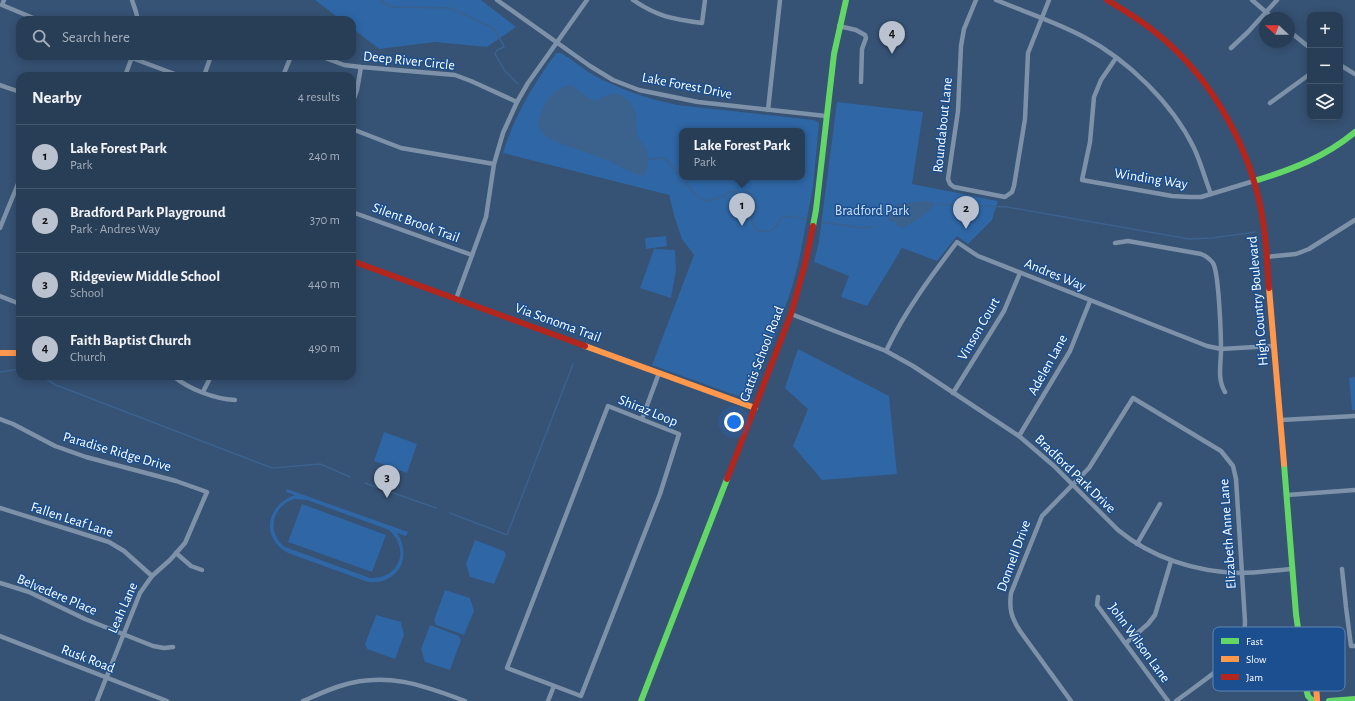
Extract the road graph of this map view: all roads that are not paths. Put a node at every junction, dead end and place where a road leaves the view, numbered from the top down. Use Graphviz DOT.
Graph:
graph roads {
  1 [pos="4,0"];
  2 [pos="132,0"];
  3 [pos="498,0"];
  4 [pos="587,0"];
  5 [pos="633,0"];
  6 [pos="705,0"];
  7 [pos="780,0"];
  8 [pos="846,0"];
  9 [pos="976,0"];
  10 [pos="996,0"];
  11 [pos="1049,0"];
  12 [pos="1107,0"];
  13 [pos="1252,0"];
  14 [pos="1277,0"];
  15 [pos="1266,12"];
  16 [pos="28,16"];
  17 [pos="137,16"];
  18 [pos="1041,18"];
  19 [pos="1259,20"];
  20 [pos="840,26"];
  21 [pos="1295,36"];
  22 [pos="557,42"];
  23 [pos="1307,46"];
  24 [pos="1231,48"];
  25 [pos="1116,58"];
  26 [pos="131,60"];
  27 [pos="140,60"];
  28 [pos="210,60"];
  29 [pos="289,60"];
  30 [pos="332,60"];
  31 [pos="361,67"];
  32 [pos="1343,67"];
  33 [pos="126,72"];
  34 [pos="170,72"];
  35 [pos="205,72"];
  36 [pos="285,72"];
  37 [pos="1355,74"];
  38 [pos="1307,76"];
  39 [pos="861,82"];
  40 [pos="0,85"];
  41 [pos="16,91"];
  42 [pos="356,93"];
  43 [pos="517,102"];
  44 [pos="1270,103"];
  45 [pos="768,110"];
  46 [pos="826,116"];
  47 [pos="356,131"];
  48 [pos="1355,132"];
  49 [pos="494,164"];
  50 [pos="1254,181"];
  51 [pos="16,189"];
  52 [pos="1211,194"];
  53 [pos="356,213"];
  54 [pos="1355,220"];
  55 [pos="0,228"];
  56 [pos="1115,244"];
  57 [pos="472,255"];
  58 [pos="1266,257"];
  59 [pos="356,262"];
  60 [pos="1020,273"];
  61 [pos="0,296"];
  62 [pos="456,299"];
  63 [pos="1090,301"];
  64 [pos="16,302"];
  65 [pos="791,314"];
  66 [pos="1274,346"];
  67 [pos="1221,349"];
  68 [pos="886,351"];
  69 [pos="0,353"];
  70 [pos="16,353"];
  71 [pos="659,373"];
  72 [pos="178,380"];
  73 [pos="208,380"];
  74 [pos="203,392"];
  75 [pos="1225,392"];
  76 [pos="953,393"];
  77 [pos="235,400"];
  78 [pos="755,408"];
  79 [pos="1355,416"];
  80 [pos="0,419"];
  81 [pos="642,419"];
  82 [pos="1281,420"];
  83 [pos="1019,436"];
  84 [pos="1073,485"];
  85 [pos="1355,490"];
  86 [pos="207,492"];
  87 [pos="1287,495"];
  88 [pos="1160,504"];
  89 [pos="0,508"];
  90 [pos="1137,544"];
  91 [pos="176,553"];
  92 [pos="1171,561"];
  93 [pos="1292,569"];
  94 [pos="1342,569"];
  95 [pos="202,570"];
  96 [pos="1241,573"];
  97 [pos="152,576"];
  98 [pos="0,583"];
  99 [pos="1098,597"];
  100 [pos="1245,627"];
  101 [pos="1298,627"];
  102 [pos="123,634"];
  103 [pos="0,636"];
  104 [pos="1126,643"];
  105 [pos="1355,646"];
  106 [pos="174,647"];
  107 [pos="1213,673"];
  108 [pos="106,678"];
  109 [pos="554,686"];
  110 [pos="1307,691"];
  111 [pos="1317,698"];
  112 [pos="312,699"];
  113 [pos="1355,699"];
  114 [pos="97,701"];
  115 [pos="167,701"];
  116 [pos="303,701"];
  117 [pos="465,701"];
  118 [pos="548,701"];
  119 [pos="641,701"];
  120 [pos="1071,701"];
  121 [pos="1168,701"];
  122 [pos="1176,701"];
  123 [pos="1313,701"];
  124 [pos="1329,701"];
  1 -- 16 [label="street"];
  2 -- 17 [label="street"];
  3 -- 22 [label="street, Lake Forest Drive"];
  4 -- 22 [label="street"];
  5 -- 6 [label="street"];
  7 -- 45 [label="street"];
  8 -- 20 [label="street, Gattis School Road"];
  9 -- 18 [label="street, Roundabout Lane"];
  10 -- 18 [label="street"];
  11 -- 18 [label="street, Roundabout Lane"];
  12 -- 50 [label="street, High Country Boulevard"];
  13 -- 15 [label="street"];
  14 -- 15 [label="street"];
  18 -- 25 [label="street"];
  19 -- 24 [label="street"];
  20 -- 39 [label="street"];
  20 -- 46 [label="street, Gattis School Road"];
  21 -- 23 [label="street"];
  22 -- 43 [label="street"];
  22 -- 45 [label="street, Lake Forest Drive"];
  25 -- 52 [label="street"];
  25 -- 52 [label="street, Winding Way"];
  26 -- 33 [label="street"];
  27 -- 34 [label="street"];
  28 -- 35 [label="street"];
  29 -- 36 [label="street"];
  30 -- 31 [label="street, Deep River Circle"];
  31 -- 42 [label="street"];
  31 -- 43 [label="street, Deep River Circle"];
  32 -- 37 [label="street"];
  38 -- 44 [label="street"];
  40 -- 41 [label="street"];
  43 -- 49 [label="street"];
  45 -- 46 [label="street, Lake Forest Drive"];
  46 -- 65 [label="street, Gattis School Road"];
  47 -- 49 [label="street"];
  48 -- 50 [label="street, Winding Way"];
  49 -- 57 [label="street"];
  50 -- 52 [label="street, Winding Way"];
  50 -- 58 [label="street, High Country Boulevard"];
  51 -- 55 [label="street"];
  53 -- 57 [label="street, Silent Brook Trail"];
  54 -- 58 [label="street"];
  56 -- 67 [label="street"];
  57 -- 62 [label="street"];
  58 -- 66 [label="street, High Country Boulevard"];
  59 -- 62 [label="street, Via Sonoma Trail"];
  60 -- 63 [label="street, Andres Way"];
  60 -- 68 [label="street, Andres Way"];
  60 -- 76 [label="street, Vinson Court"];
  61 -- 64 [label="street"];
  62 -- 71 [label="street, Via Sonoma Trail"];
  63 -- 67 [label="street, Andres Way"];
  63 -- 83 [label="street, Adelen Lane"];
  65 -- 68 [label="street, Bradford Park Drive"];
  65 -- 78 [label="street, Gattis School Road"];
  66 -- 67 [label="street, Andres Way"];
  66 -- 82 [label="street, High Country Boulevard"];
  67 -- 75 [label="street"];
  68 -- 76 [label="street, Bradford Park Drive"];
  69 -- 70 [label="street"];
  71 -- 78 [label="street, Via Sonoma Trail"];
  71 -- 81 [label="street"];
  72 -- 74 [label="street"];
  73 -- 74 [label="street"];
  74 -- 77 [label="street"];
  76 -- 83 [label="street, Bradford Park Drive"];
  78 -- 119 [label="street, Gattis School Road"];
  79 -- 82 [label="street"];
  80 -- 86 [label="street, Paradise Ridge Drive"];
  81 -- 109 [label="street, Shiraz Loop"];
  81 -- 109 [label="street, Shiraz Loop"];
  82 -- 87 [label="street, High Country Boulevard"];
  83 -- 84 [label="street, Bradford Park Drive"];
  84 -- 90 [label="street, Bradford Park Drive"];
  84 -- 96 [label="street, Elizabeth Anne Lane"];
  84 -- 120 [label="street, Donnell Drive"];
  85 -- 87 [label="street"];
  86 -- 91 [label="street, Leah Lane"];
  87 -- 93 [label="street, High Country Boulevard"];
  88 -- 90 [label="street"];
  89 -- 97 [label="street, Fallen Leaf Lane"];
  90 -- 92 [label="street, Bradford Park Drive"];
  91 -- 95 [label="street"];
  91 -- 97 [label="street, Leah Lane"];
  92 -- 96 [label="street, Bradford Park Drive"];
  92 -- 104 [label="street"];
  93 -- 96 [label="street, Bradford Park Drive"];
  93 -- 101 [label="street, High Country Boulevard"];
  94 -- 105 [label="street"];
  96 -- 100 [label="street, Elizabeth Anne Lane"];
  97 -- 102 [label="street, Leah Lane"];
  98 -- 102 [label="street, Belvedere Place"];
  99 -- 104 [label="street, John Wilson Lane"];
  102 -- 106 [label="street, Belvedere Place"];
  102 -- 108 [label="street, Leah Lane"];
  103 -- 108 [label="street, Rusk Road"];
  104 -- 121 [label="street, John Wilson Lane"];
  107 -- 122 [label="street, Elizabeth Anne Lane"];
  108 -- 114 [label="street, Leah Lane"];
  108 -- 115 [label="street, Rusk Road"];
  109 -- 118 [label="street"];
  110 -- 123 [label="street, High Country Boulevard"];
  111 -- 124 [label="street"];
  112 -- 116 [label="street"];
  112 -- 117 [label="street"];
  113 -- 124 [label="street"];
}
